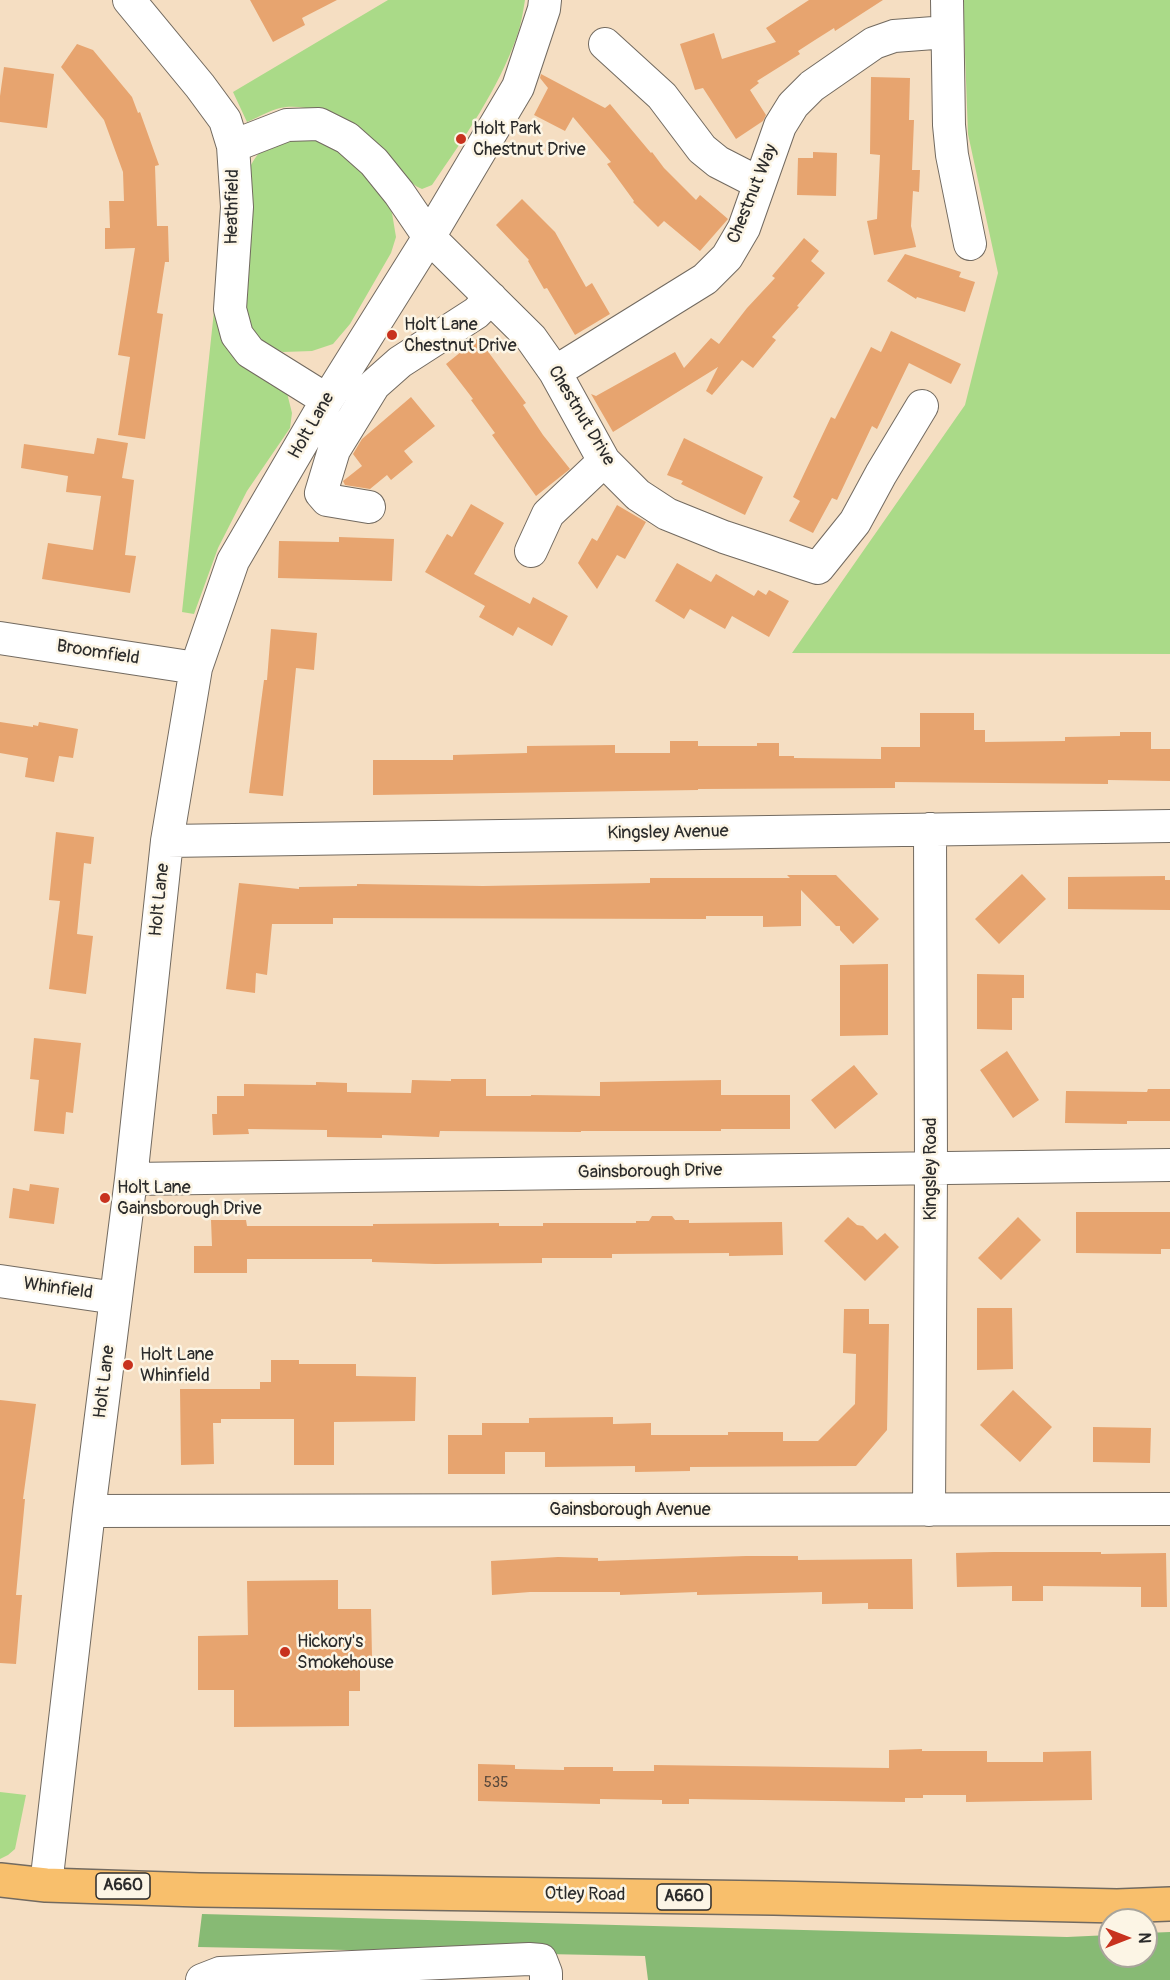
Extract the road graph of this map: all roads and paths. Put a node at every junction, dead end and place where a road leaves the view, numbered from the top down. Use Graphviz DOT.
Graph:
graph roads {
  1 [pos="129,0"];
  2 [pos="545,0"];
  3 [pos="947,0"];
  4 [pos="947,32"];
  5 [pos="605,44"];
  6 [pos="233,146"];
  7 [pos="759,183"];
  8 [pos="429,237"];
  9 [pos="970,244"];
  10 [pos="492,298"];
  11 [pos="555,372"];
  12 [pos="327,400"];
  13 [pos="922,406"];
  14 [pos="604,461"];
  15 [pos="369,507"];
  16 [pos="531,551"];
  17 [pos="0,638"];
  18 [pos="196,668"];
  19 [pos="1170,826"];
  20 [pos="930,829"];
  21 [pos="167,841"];
  22 [pos="1170,1165"];
  23 [pos="931,1169"];
  24 [pos="131,1179"];
  25 [pos="0,1281"];
  26 [pos="116,1298"];
  27 [pos="1170,1509"];
  28 [pos="89,1510"];
  29 [pos="929,1510"];
  30 [pos="0,1880"];
  31 [pos="46,1885"];
  32 [pos="1170,1904"];
  33 [pos="202,1980"];
  34 [pos="546,1980"];
  1 -- 6 [label="street, Heathfield"];
  2 -- 8 [label="street, Holt Lane"];
  3 -- 4 [label="street"];
  4 -- 7 [label="street, Chestnut Way"];
  4 -- 9 [label="street"];
  5 -- 7 [label="street"];
  6 -- 8 [label="street, Chestnut Drive"];
  6 -- 12 [label="street, Heathfield"];
  7 -- 11 [label="street, Chestnut Way"];
  8 -- 10 [label="street, Chestnut Drive"];
  8 -- 12 [label="street, Holt Lane"];
  10 -- 11 [label="street, Chestnut Drive"];
  10 -- 15 [label="street"];
  11 -- 14 [label="street, Chestnut Drive"];
  12 -- 18 [label="street, Holt Lane"];
  13 -- 14 [label="street, Chestnut Drive"];
  14 -- 16 [label="street"];
  17 -- 18 [label="street, Broomfield"];
  18 -- 21 [label="street, Holt Lane"];
  19 -- 20 [label="street, Kingsley Avenue"];
  20 -- 21 [label="street, Kingsley Avenue"];
  20 -- 23 [label="street, Kingsley Road"];
  21 -- 24 [label="street, Holt Lane"];
  22 -- 23 [label="street, Gainsborough Drive"];
  23 -- 24 [label="street, Gainsborough Drive"];
  23 -- 29 [label="street, Kingsley Road"];
  24 -- 26 [label="street, Holt Lane"];
  25 -- 26 [label="street, Whinfield"];
  26 -- 28 [label="street, Holt Lane"];
  27 -- 29 [label="street, Gainsborough Avenue"];
  28 -- 29 [label="street, Gainsborough Avenue"];
  28 -- 31 [label="street, Holt Lane"];
  30 -- 31 [label="highway, Otley Road / A660"];
  31 -- 32 [label="highway, Otley Road / A660"];
  33 -- 34 [label="street"];
}
